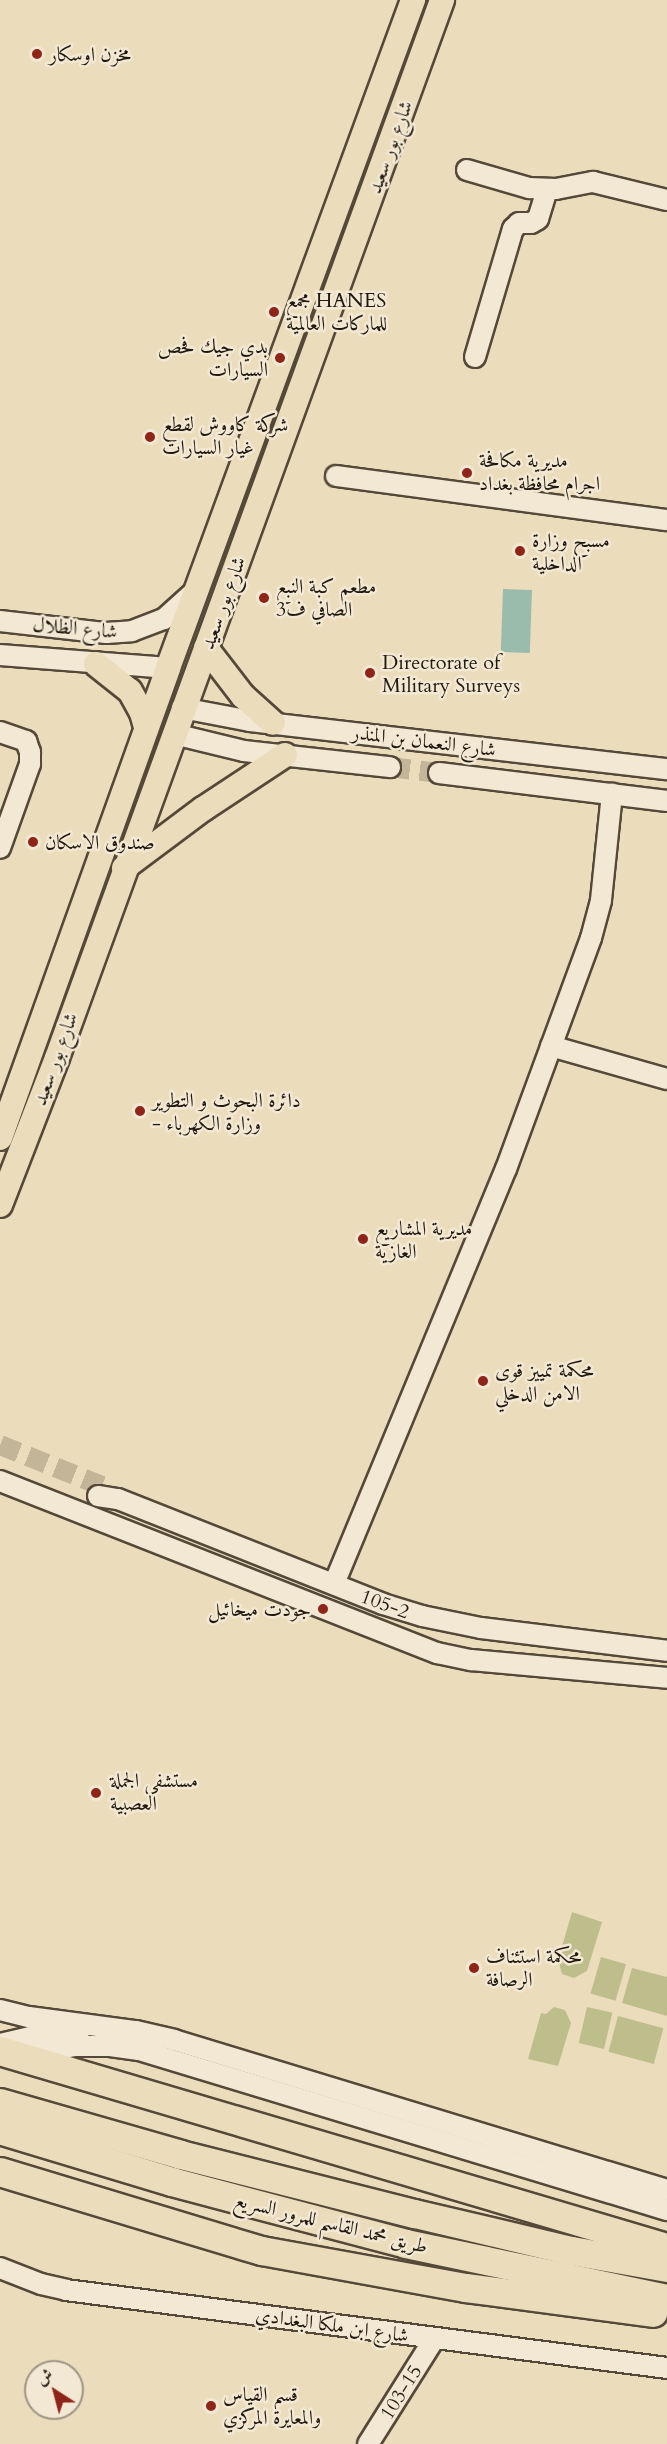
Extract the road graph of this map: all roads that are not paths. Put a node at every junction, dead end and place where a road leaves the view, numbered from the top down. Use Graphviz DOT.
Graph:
graph roads {
  1 [pos="413,0"];
  2 [pos="442,0"];
  3 [pos="467,170"];
  4 [pos="548,190"];
  5 [pos="667,200"];
  6 [pos="475,357"];
  7 [pos="336,476"];
  8 [pos="667,520"];
  9 [pos="202,580"];
  10 [pos="0,621"];
  11 [pos="206,648"];
  12 [pos="0,655"];
  13 [pos="96,664"];
  14 [pos="168,668"];
  15 [pos="182,708"];
  16 [pos="273,723"];
  17 [pos="146,727"];
  18 [pos="0,732"];
  19 [pos="174,734"];
  20 [pos="498,749"];
  21 [pos="285,755"];
  22 [pos="390,767"];
  23 [pos="667,769"];
  24 [pos="439,773"];
  25 [pos="494,780"];
  26 [pos="612,794"];
  27 [pos="667,801"];
  28 [pos="0,848"];
  29 [pos="124,868"];
  30 [pos="551,1046"];
  31 [pos="667,1079"];
  32 [pos="0,1138"];
  33 [pos="0,1205"];
  34 [pos="0,1481"];
  35 [pos="100,1491"];
  36 [pos="334,1584"];
  37 [pos="667,1651"];
  38 [pos="667,1678"];
  39 [pos="0,2010"];
  40 [pos="116,2028"];
  41 [pos="0,2044"];
  42 [pos="12,2055"];
  43 [pos="0,2103"];
  44 [pos="0,2130"];
  45 [pos="0,2172"];
  46 [pos="667,2190"];
  47 [pos="667,2210"];
  48 [pos="667,2248"];
  49 [pos="0,2268"];
  50 [pos="667,2268"];
  51 [pos="667,2299"];
  52 [pos="667,2315"];
  53 [pos="434,2339"];
  54 [pos="667,2368"];
  55 [pos="368,2444"];
  1 -- 9 [label="main road, شارع بور سعيد"];
  2 -- 11 [label="main road, شارع بور سعيد"];
  3 -- 4 [label="street"];
  4 -- 5 [label="street"];
  4 -- 6 [label="street"];
  7 -- 8 [label="street"];
  9 -- 10 [label="street, شارع الظلال"];
  9 -- 14 [label="main road, شارع بور سعيد"];
  11 -- 15 [label="main road, شارع بور سعيد"];
  11 -- 16 [label="main road"];
  12 -- 13 [label="street"];
  13 -- 14 [label="street"];
  13 -- 17 [label="main road"];
  14 -- 17 [label="main road, شارع بور سعيد"];
  15 -- 16 [label="street, شارع النعمان بن المنذر"];
  15 -- 19 [label="main road, شارع بور سعيد"];
  16 -- 20 [label="street, شارع النعمان بن المنذر"];
  17 -- 32 [label="main road, شارع بور سعيد"];
  18 -- 28 [label="street"];
  19 -- 21 [label="street, شارع النعمان بن المنذر"];
  19 -- 29 [label="main road, شارع بور سعيد"];
  20 -- 23 [label="street, شارع النعمان بن المنذر"];
  20 -- 25 [label="street"];
  21 -- 22 [label="street, شارع النعمان بن المنذر"];
  21 -- 29 [label="main road"];
  24 -- 25 [label="street, شارع النعمان بن المنذر"];
  25 -- 26 [label="street, شارع النعمان بن المنذر"];
  26 -- 27 [label="street, شارع النعمان بن المنذر"];
  26 -- 30 [label="street"];
  29 -- 33 [label="main road, شارع بور سعيد"];
  30 -- 31 [label="street"];
  30 -- 36 [label="street"];
  34 -- 38 [label="street"];
  35 -- 36 [label="street, 105-2"];
  36 -- 37 [label="street, 105-2"];
  39 -- 40 [label="street"];
  40 -- 41 [label="street"];
  40 -- 46 [label="street"];
  42 -- 47 [label="street"];
  42 -- 48 [label="highway"];
  43 -- 50 [label="highway, طريق محمد القاسم للمرور السريع"];
  44 -- 51 [label="highway, طريق محمد القاسم للمرور السريع"];
  45 -- 52 [label="highway"];
  49 -- 53 [label="street, شارع ابن ملكا البغدادي"];
  53 -- 54 [label="street, شارع ابن ملكا البغدادي"];
  53 -- 55 [label="street, 103-15"];
}
